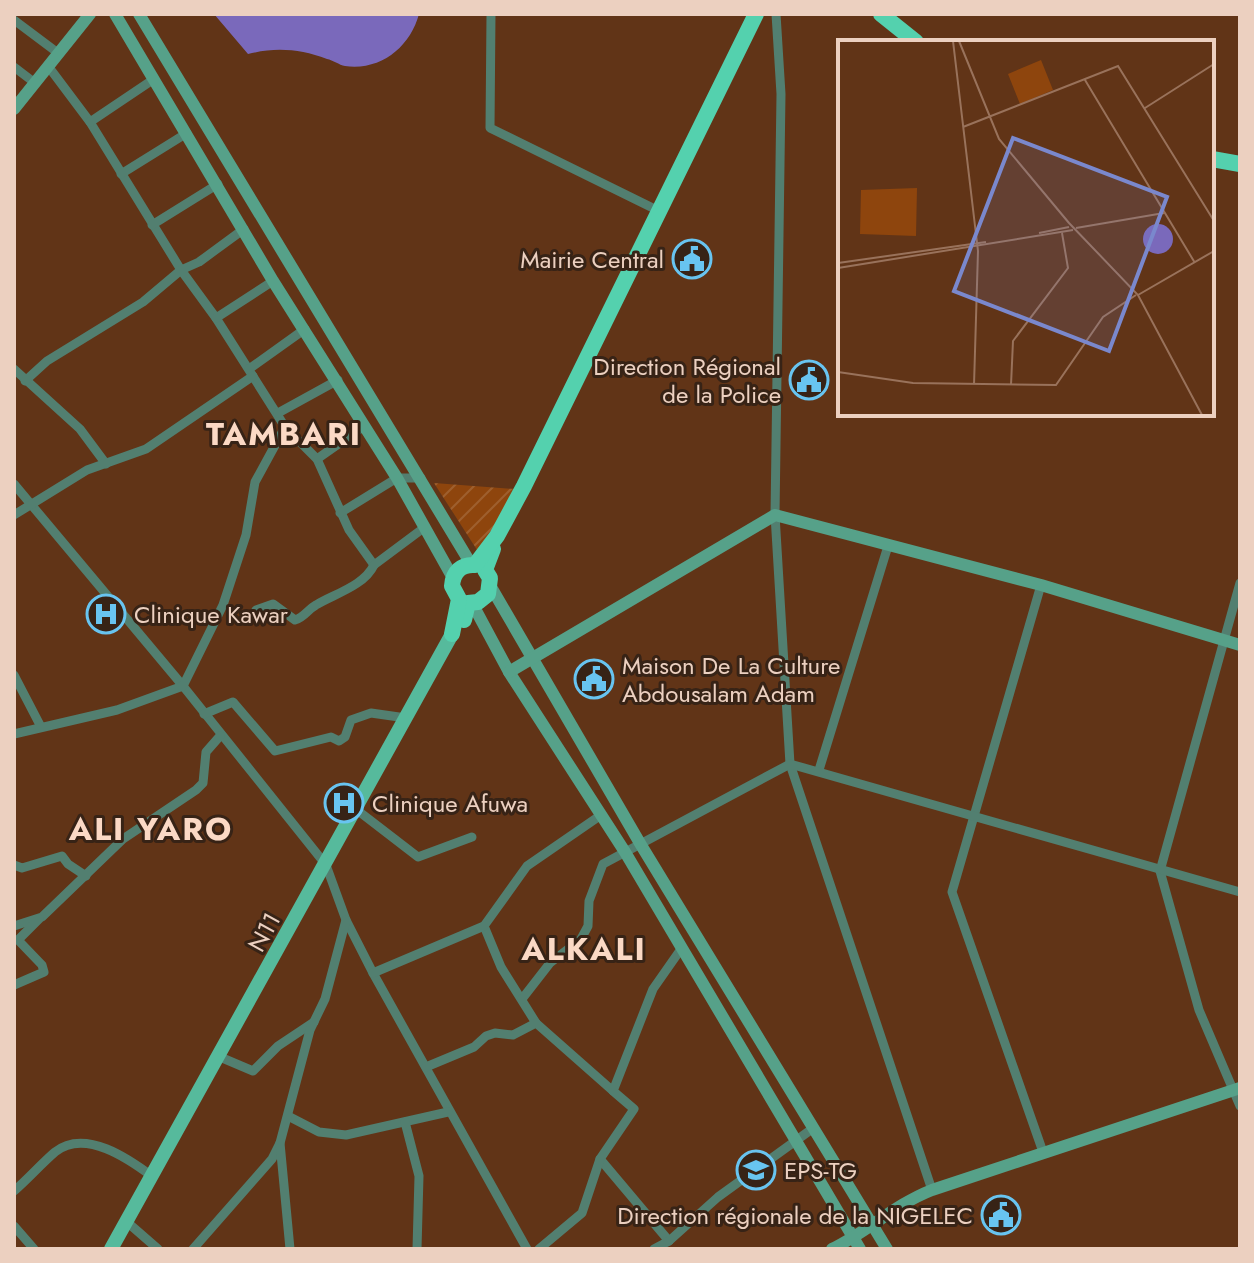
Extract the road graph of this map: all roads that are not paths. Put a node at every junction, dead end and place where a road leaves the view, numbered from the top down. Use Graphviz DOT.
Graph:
graph roads {
  1 [pos="90,14"];
  2 [pos="115,14"];
  3 [pos="139,14"];
  4 [pos="491,14"];
  5 [pos="756,14"];
  6 [pos="776,14"];
  7 [pos="868,14"];
  8 [pos="881,14"];
  9 [pos="14,20"];
  10 [pos="900,40"];
  11 [pos="914,40"];
  12 [pos="58,53"];
  13 [pos="48,66"];
  14 [pos="14,67"];
  15 [pos="154,79"];
  16 [pos="35,83"];
  17 [pos="14,109"];
  18 [pos="90,122"];
  19 [pos="187,133"];
  20 [pos="1214,159"];
  21 [pos="1240,164"];
  22 [pos="1214,169"];
  23 [pos="1240,173"];
  24 [pos="121,174"];
  25 [pos="218,184"];
  26 [pos="661,212"];
  27 [pos="152,225"];
  28 [pos="244,229"];
  29 [pos="181,270"];
  30 [pos="273,281"];
  31 [pos="216,318"];
  32 [pos="305,329"];
  33 [pos="14,369"];
  34 [pos="251,372"];
  35 [pos="338,380"];
  36 [pos="25,381"];
  37 [pos="278,413"];
  38 [pos="364,426"];
  39 [pos="285,427"];
  40 [pos="317,459"];
  41 [pos="106,464"];
  42 [pos="397,478"];
  43 [pos="421,478"];
  44 [pos="14,484"];
  45 [pos="29,504"];
  46 [pos="340,513"];
  47 [pos="14,515"];
  48 [pos="775,515"];
  49 [pos="425,527"];
  50 [pos="888,546"];
  51 [pos="374,565"];
  52 [pos="477,566"];
  53 [pos="453,578"];
  54 [pos="1240,583"];
  55 [pos="1041,585"];
  56 [pos="491,587"];
  57 [pos="466,602"];
  58 [pos="256,610"];
  59 [pos="452,634"];
  60 [pos="1223,640"];
  61 [pos="1240,645"];
  62 [pos="534,659"];
  63 [pos="509,672"];
  64 [pos="14,675"];
  65 [pos="183,686"];
  66 [pos="204,714"];
  67 [pos="406,718"];
  68 [pos="40,725"];
  69 [pos="14,734"];
  70 [pos="220,736"];
  71 [pos="790,764"];
  72 [pos="819,770"];
  73 [pos="357,810"];
  74 [pos="601,815"];
  75 [pos="974,815"];
  76 [pos="472,837"];
  77 [pos="641,845"];
  78 [pos="625,852"];
  79 [pos="14,865"];
  80 [pos="326,865"];
  81 [pos="1160,871"];
  82 [pos="86,876"];
  83 [pos="1240,892"];
  84 [pos="42,917"];
  85 [pos="346,920"];
  86 [pos="14,926"];
  87 [pos="484,926"];
  88 [pos="681,949"];
  89 [pos="373,973"];
  90 [pos="14,985"];
  91 [pos="522,999"];
  92 [pos="315,1021"];
  93 [pos="536,1023"];
  94 [pos="220,1057"];
  95 [pos="426,1067"];
  96 [pos="1237,1090"];
  97 [pos="613,1091"];
  98 [pos="1240,1106"];
  99 [pos="448,1112"];
  100 [pos="288,1116"];
  101 [pos="405,1122"];
  102 [pos="812,1129"];
  103 [pos="797,1141"];
  104 [pos="280,1143"];
  105 [pos="1043,1152"];
  106 [pos="600,1159"];
  107 [pos="153,1177"];
  108 [pos="932,1190"];
  109 [pos="14,1191"];
  110 [pos="127,1222"];
  111 [pos="873,1225"];
  112 [pos="14,1226"];
  113 [pos="669,1241"];
  114 [pos="856,1244"];
  115 [pos="34,1249"];
  116 [pos="111,1249"];
  117 [pos="158,1249"];
  118 [pos="193,1249"];
  119 [pos="290,1249"];
  120 [pos="417,1249"];
  121 [pos="527,1249"];
  122 [pos="539,1249"];
  123 [pos="654,1249"];
  124 [pos="832,1249"];
  125 [pos="887,1249"];
  1 -- 12 [label="street"];
  2 -- 15 [label="street"];
  3 -- 43 [label="street"];
  4 -- 26 [label="street"];
  5 -- 26 [label="highway"];
  6 -- 48 [label="street"];
  7 -- 10 [label="highway"];
  8 -- 11 [label="highway"];
  9 -- 12 [label="street"];
  12 -- 13 [label="street"];
  13 -- 16 [label="street"];
  13 -- 18 [label="street"];
  14 -- 16 [label="street"];
  15 -- 18 [label="street"];
  15 -- 19 [label="street"];
  16 -- 17 [label="street"];
  18 -- 24 [label="street"];
  19 -- 24 [label="street"];
  19 -- 25 [label="street"];
  20 -- 21 [label="highway"];
  22 -- 23 [label="highway"];
  24 -- 27 [label="street"];
  25 -- 27 [label="street"];
  25 -- 28 [label="street"];
  26 -- 52 [label="highway"];
  27 -- 29 [label="street"];
  28 -- 29 [label="street"];
  28 -- 30 [label="street"];
  29 -- 31 [label="street"];
  29 -- 36 [label="street"];
  30 -- 31 [label="street"];
  30 -- 32 [label="street"];
  31 -- 34 [label="street"];
  32 -- 34 [label="street"];
  32 -- 35 [label="street"];
  33 -- 36 [label="street"];
  34 -- 37 [label="street"];
  34 -- 41 [label="street"];
  35 -- 37 [label="street"];
  35 -- 38 [label="street"];
  36 -- 41 [label="street"];
  37 -- 39 [label="street"];
  38 -- 40 [label="street"];
  38 -- 42 [label="street"];
  39 -- 40 [label="street"];
  39 -- 65 [label="street"];
  40 -- 46 [label="street"];
  41 -- 45 [label="street"];
  42 -- 43 [label="street"];
  42 -- 46 [label="street"];
  42 -- 49 [label="street"];
  43 -- 52 [label="street"];
  44 -- 45 [label="street"];
  45 -- 47 [label="street"];
  45 -- 65 [label="street"];
  46 -- 51 [label="street"];
  48 -- 50 [label="street"];
  48 -- 62 [label="street"];
  48 -- 71 [label="street"];
  49 -- 51 [label="street"];
  49 -- 53 [label="street"];
  50 -- 55 [label="street"];
  50 -- 72 [label="street"];
  51 -- 58 [label="street"];
  52 -- 53 [label="highway"];
  52 -- 56 [label="highway"];
  53 -- 57 [label="highway"];
  54 -- 60 [label="street"];
  55 -- 60 [label="street"];
  55 -- 75 [label="street"];
  56 -- 57 [label="highway"];
  56 -- 62 [label="street"];
  57 -- 59 [label="highway"];
  57 -- 63 [label="street"];
  59 -- 67 [label="main road, N11"];
  60 -- 61 [label="street"];
  60 -- 81 [label="street"];
  62 -- 63 [label="street"];
  62 -- 77 [label="street"];
  63 -- 74 [label="street"];
  64 -- 68 [label="street"];
  65 -- 66 [label="street"];
  65 -- 68 [label="street"];
  66 -- 67 [label="street"];
  66 -- 70 [label="street"];
  67 -- 73 [label="main road, N11"];
  68 -- 69 [label="street"];
  70 -- 80 [label="street"];
  70 -- 82 [label="street"];
  71 -- 72 [label="street"];
  71 -- 77 [label="street"];
  71 -- 108 [label="street"];
  72 -- 75 [label="street"];
  73 -- 76 [label="street"];
  73 -- 80 [label="main road, N11"];
  74 -- 78 [label="street"];
  74 -- 87 [label="street"];
  75 -- 81 [label="street"];
  75 -- 105 [label="street"];
  77 -- 78 [label="street"];
  77 -- 102 [label="street"];
  78 -- 88 [label="street"];
  78 -- 91 [label="street"];
  79 -- 82 [label="street"];
  80 -- 85 [label="street"];
  80 -- 94 [label="main road, N11"];
  81 -- 83 [label="street"];
  81 -- 96 [label="street"];
  82 -- 84 [label="street"];
  84 -- 86 [label="street"];
  84 -- 90 [label="street"];
  85 -- 89 [label="street"];
  85 -- 92 [label="street"];
  87 -- 89 [label="street"];
  87 -- 91 [label="street"];
  88 -- 97 [label="street"];
  88 -- 103 [label="street"];
  89 -- 95 [label="street"];
  91 -- 93 [label="street"];
  92 -- 94 [label="street"];
  92 -- 100 [label="street"];
  93 -- 95 [label="street"];
  93 -- 97 [label="street"];
  94 -- 107 [label="main road, N11"];
  95 -- 99 [label="street"];
  96 -- 98 [label="street"];
  96 -- 105 [label="street"];
  97 -- 106 [label="street"];
  99 -- 101 [label="street"];
  99 -- 121 [label="street"];
  100 -- 101 [label="street"];
  100 -- 104 [label="street"];
  101 -- 120 [label="street"];
  102 -- 103 [label="street"];
  102 -- 111 [label="street"];
  103 -- 113 [label="street"];
  103 -- 114 [label="street"];
  104 -- 118 [label="street"];
  104 -- 119 [label="street"];
  105 -- 108 [label="street"];
  106 -- 113 [label="street"];
  106 -- 122 [label="street"];
  107 -- 109 [label="street"];
  107 -- 110 [label="main road, N11"];
  108 -- 111 [label="street"];
  110 -- 116 [label="main road, N11"];
  110 -- 117 [label="street"];
  111 -- 114 [label="street"];
  111 -- 125 [label="street"];
  112 -- 115 [label="street"];
  113 -- 123 [label="street"];
  114 -- 124 [label="street"];
}
